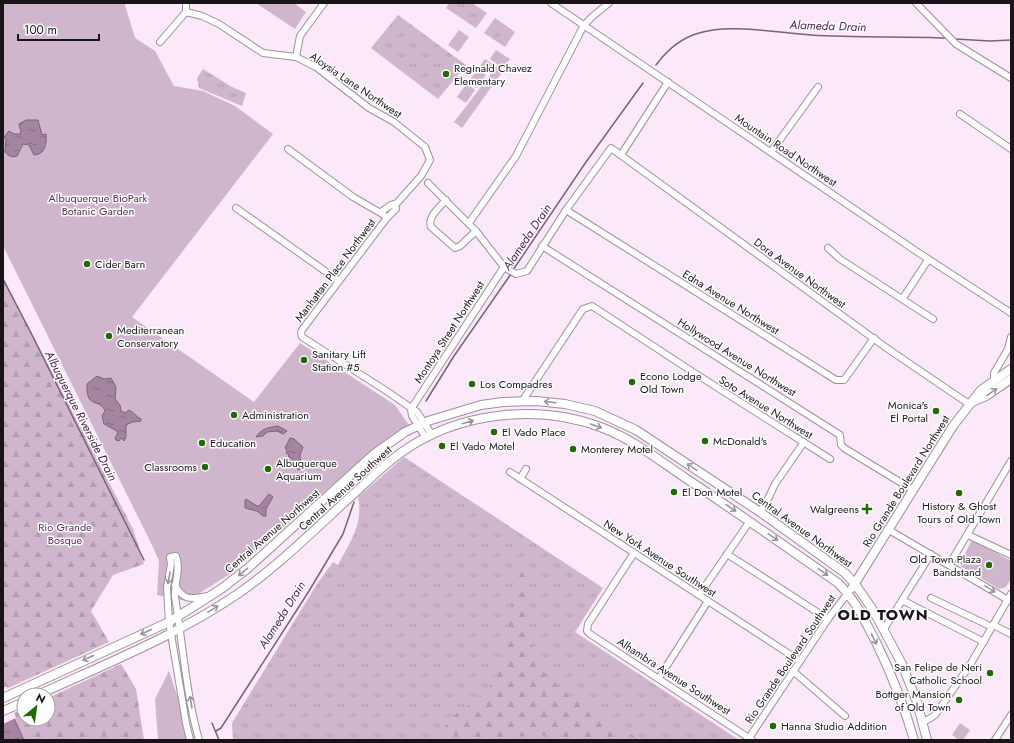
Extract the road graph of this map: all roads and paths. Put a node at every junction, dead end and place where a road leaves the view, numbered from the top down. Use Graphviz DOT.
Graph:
graph roads {
  1 [pos="186,3"];
  2 [pos="324,3"];
  3 [pos="551,3"];
  4 [pos="609,3"];
  5 [pos="916,3"];
  6 [pos="186,12"];
  7 [pos="584,26"];
  8 [pos="160,42"];
  9 [pos="296,57"];
  10 [pos="1011,78"];
  11 [pos="668,82"];
  12 [pos="818,86"];
  13 [pos="960,114"];
  14 [pos="288,149"];
  15 [pos="1011,149"];
  16 [pos="771,152"];
  17 [pos="621,155"];
  18 [pos="428,183"];
  19 [pos="446,200"];
  20 [pos="396,204"];
  21 [pos="236,208"];
  22 [pos="566,210"];
  23 [pos="381,212"];
  24 [pos="386,220"];
  25 [pos="469,223"];
  26 [pos="476,231"];
  27 [pos="542,246"];
  28 [pos="828,248"];
  29 [pos="928,260"];
  30 [pos="506,268"];
  31 [pos="339,281"];
  32 [pos="903,298"];
  33 [pos="1011,314"];
  34 [pos="933,319"];
  35 [pos="1011,337"];
  36 [pos="874,338"];
  37 [pos="1011,370"];
  38 [pos="994,380"];
  39 [pos="1011,380"];
  40 [pos="523,400"];
  41 [pos="970,403"];
  42 [pos="412,409"];
  43 [pos="421,424"];
  44 [pos="429,436"];
  45 [pos="804,442"];
  46 [pos="830,459"];
  47 [pos="1011,461"];
  48 [pos="526,469"];
  49 [pos="1008,471"];
  50 [pos="510,472"];
  51 [pos="520,479"];
  52 [pos="913,490"];
  53 [pos="760,512"];
  54 [pos="750,520"];
  55 [pos="889,530"];
  56 [pos="968,535"];
  57 [pos="634,553"];
  58 [pos="727,554"];
  59 [pos="931,554"];
  60 [pos="1011,555"];
  61 [pos="949,565"];
  62 [pos="855,584"];
  63 [pos="175,585"];
  64 [pos="848,593"];
  65 [pos="1011,594"];
  66 [pos="211,595"];
  67 [pos="699,595"];
  68 [pos="931,598"];
  69 [pos="902,600"];
  70 [pos="1008,600"];
  71 [pos="708,602"];
  72 [pos="178,617"];
  73 [pos="828,619"];
  74 [pos="169,622"];
  75 [pos="993,626"];
  76 [pos="884,629"];
  77 [pos="180,630"];
  78 [pos="171,633"];
  79 [pos="1011,634"];
  80 [pos="984,642"];
  81 [pos="800,661"];
  82 [pos="793,671"];
  83 [pos="659,678"];
  84 [pos="55,687"];
  85 [pos="3,698"];
  86 [pos="16,705"];
  87 [pos="3,711"];
  88 [pos="1011,715"];
  89 [pos="845,716"];
  90 [pos="922,722"];
  91 [pos="750,739"];
  92 [pos="190,740"];
  93 [pos="199,740"];
  94 [pos="914,740"];
  95 [pos="927,740"];
  96 [pos="996,740"];
  1 -- 6 [label="street"];
  2 -- 9 [label="street"];
  3 -- 7 [label="street, Mountain Road Northwest"];
  4 -- 7 [label="street"];
  5 -- 10 [label="street"];
  6 -- 8 [label="street"];
  6 -- 9 [label="street, Aloysia Lane Northwest"];
  7 -- 11 [label="street, Mountain Road Northwest"];
  7 -- 25 [label="street"];
  9 -- 20 [label="street, Aloysia Lane Northwest"];
  11 -- 16 [label="street, Mountain Road Northwest"];
  11 -- 17 [label="street"];
  12 -- 16 [label="street"];
  13 -- 15 [label="street"];
  14 -- 23 [label="street"];
  16 -- 29 [label="street, Mountain Road Northwest"];
  17 -- 22 [label="street"];
  17 -- 36 [label="street, Dora Avenue Northwest"];
  18 -- 19 [label="street"];
  19 -- 25 [label="street"];
  19 -- 26 [label="street"];
  20 -- 23 [label="street, Aloysia Lane Northwest"];
  20 -- 24 [label="street, Aloysia Lane Northwest"];
  21 -- 31 [label="street"];
  22 -- 27 [label="street"];
  22 -- 36 [label="street, Edna Avenue Northwest"];
  23 -- 24 [label="street"];
  24 -- 31 [label="street, Manhattan Place Northwest"];
  25 -- 26 [label="street"];
  26 -- 30 [label="street"];
  27 -- 30 [label="street"];
  27 -- 52 [label="street, Hollywood Avenue Northwest"];
  28 -- 32 [label="street"];
  29 -- 32 [label="street"];
  29 -- 33 [label="street, Mountain Road Northwest"];
  30 -- 42 [label="street, Montoya Street Northwest"];
  31 -- 42 [label="street, Manhattan Place Northwest"];
  32 -- 34 [label="street"];
  35 -- 38 [label="street"];
  36 -- 41 [label="street, Dora Avenue Northwest"];
  37 -- 38 [label="main road, Rio Grande Boulevard Northwest"];
  38 -- 41 [label="main road, Rio Grande Boulevard Northwest"];
  41 -- 39 [label="main road, one-way"];
  40 -- 43 [label="main road, Central Avenue Northwest"];
  40 -- 45 [label="street, Soto Avenue Northwest"];
  53 -- 40 [label="main road, Central Avenue Northwest, one-way"];
  41 -- 52 [label="main road, Rio Grande Boulevard Northwest"];
  42 -- 43 [label="street"];
  43 -- 44 [label="street"];
  43 -- 66 [label="main road, Central Avenue Northwest, one-way"];
  44 -- 54 [label="main road, Central Avenue Southwest, one-way"];
  77 -- 44 [label="main road, Central Avenue Southwest, one-way"];
  45 -- 46 [label="street, Soto Avenue Northwest"];
  45 -- 53 [label="street"];
  47 -- 49 [label="street"];
  48 -- 51 [label="street"];
  49 -- 56 [label="street"];
  50 -- 51 [label="street, New York Avenue Southwest"];
  51 -- 57 [label="street, New York Avenue Southwest"];
  52 -- 55 [label="main road, Rio Grande Boulevard Northwest"];
  53 -- 62 [label="main road, Central Avenue Northwest"];
  54 -- 58 [label="street"];
  54 -- 64 [label="main road, Central Avenue Southwest, one-way"];
  55 -- 59 [label="street"];
  55 -- 62 [label="main road, Rio Grande Boulevard Northwest"];
  56 -- 60 [label="street"];
  56 -- 61 [label="street"];
  57 -- 67 [label="street, New York Avenue Southwest"];
  57 -- 83 [label="street, Alhambra Avenue Southwest"];
  58 -- 67 [label="street"];
  58 -- 73 [label="street"];
  59 -- 61 [label="street"];
  59 -- 69 [label="street"];
  61 -- 70 [label="street, one-way"];
  62 -- 64 [label="main road, Rio Grande Boulevard Northwest"];
  62 -- 76 [label="main road, Central Avenue Northwest"];
  63 -- 66 [label="street"];
  63 -- 72 [label="street"];
  63 -- 74 [label="street, one-way"];
  64 -- 73 [label="street, Rio Grande Boulevard Southwest"];
  64 -- 94 [label="main road, Central Avenue Southwest, one-way"];
  65 -- 70 [label="street"];
  66 -- 72 [label="main road, Central Avenue Northwest"];
  67 -- 71 [label="street, New York Avenue Southwest"];
  68 -- 75 [label="street"];
  69 -- 76 [label="street"];
  69 -- 80 [label="street"];
  70 -- 75 [label="street"];
  71 -- 81 [label="street, New York Avenue Southwest"];
  71 -- 83 [label="street"];
  72 -- 74 [label="main road, Central Avenue Northwest"];
  72 -- 77 [label="street"];
  73 -- 81 [label="street, Rio Grande Boulevard Southwest"];
  74 -- 78 [label="street"];
  74 -- 85 [label="main road, Central Avenue Northwest, one-way"];
  75 -- 79 [label="street"];
  75 -- 80 [label="street"];
  76 -- 90 [label="main road, Central Avenue Northwest"];
  77 -- 78 [label="main road, Central Avenue Southwest"];
  93 -- 77 [label="street, one-way"];
  78 -- 84 [label="main road, Central Avenue Southwest"];
  78 -- 92 [label="street"];
  80 -- 90 [label="street"];
  81 -- 82 [label="street, Rio Grande Boulevard Southwest"];
  82 -- 89 [label="street"];
  82 -- 91 [label="street, Rio Grande Boulevard Southwest"];
  83 -- 91 [label="street, Alhambra Avenue Southwest"];
  86 -- 87 [label="main road"];
  88 -- 96 [label="street"];
  90 -- 95 [label="main road, Central Avenue Northwest"];
}
